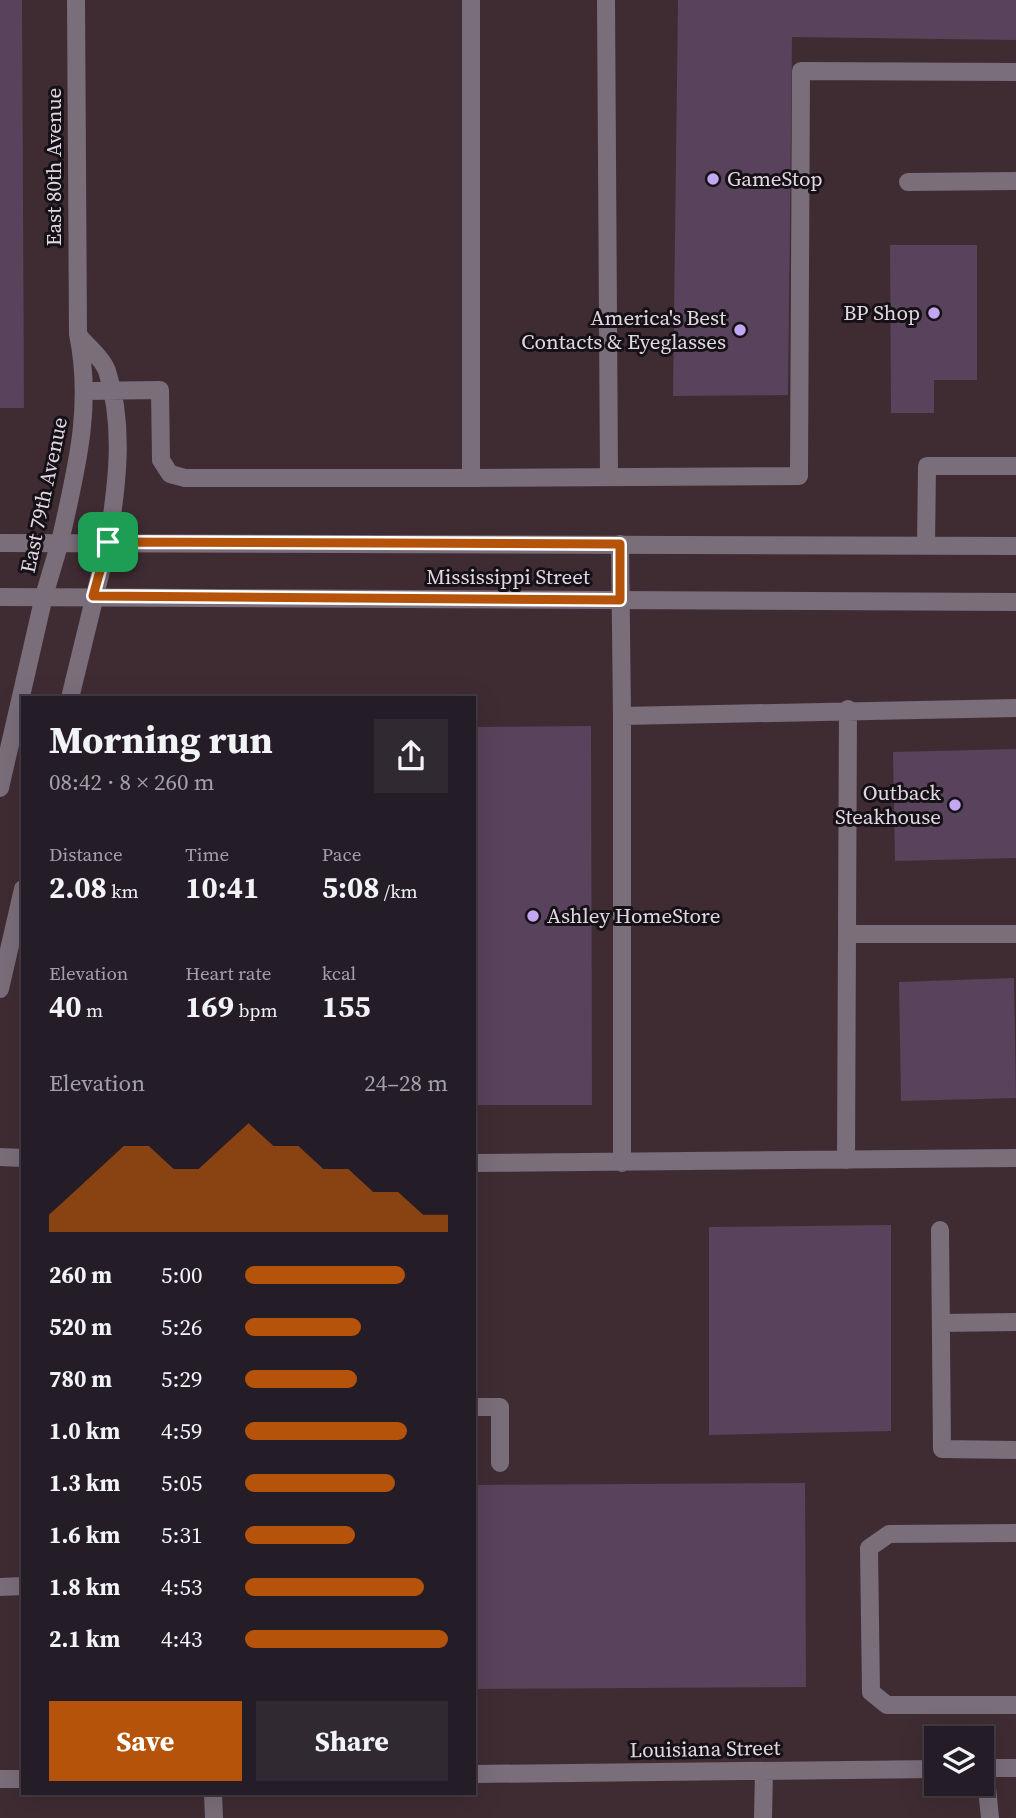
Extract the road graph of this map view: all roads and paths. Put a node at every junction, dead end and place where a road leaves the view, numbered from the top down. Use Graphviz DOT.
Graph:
graph roads {
  1 [pos="76,0"];
  2 [pos="471,0"];
  3 [pos="606,0"];
  4 [pos="1016,72"];
  5 [pos="1016,181"];
  6 [pos="908,182"];
  7 [pos="78,334"];
  8 [pos="86,391"];
  9 [pos="110,391"];
  10 [pos="1016,466"];
  11 [pos="609,477"];
  12 [pos="471,478"];
  13 [pos="60,542"];
  14 [pos="108,542"];
  15 [pos="0,543"];
  16 [pos="620,544"];
  17 [pos="926,545"];
  18 [pos="1016,546"];
  19 [pos="44,596"];
  20 [pos="93,596"];
  21 [pos="0,597"];
  22 [pos="620,600"];
  23 [pos="1016,602"];
  24 [pos="21,696"];
  25 [pos="21,696"];
  26 [pos="70,696"];
  27 [pos="1016,708"];
  28 [pos="848,709"];
  29 [pos="622,716"];
  30 [pos="0,788"];
  31 [pos="21,898"];
  32 [pos="848,934"];
  33 [pos="1016,934"];
  34 [pos="0,989"];
  35 [pos="0,1157"];
  36 [pos="1016,1157"];
  37 [pos="21,1158"];
  38 [pos="846,1160"];
  39 [pos="476,1163"];
  40 [pos="622,1163"];
  41 [pos="940,1230"];
  42 [pos="1016,1322"];
  43 [pos="941,1323"];
  44 [pos="476,1407"];
  45 [pos="1016,1450"];
  46 [pos="500,1463"];
  47 [pos="1016,1533"];
  48 [pos="21,1586"];
  49 [pos="0,1587"];
  50 [pos="1016,1705"];
  51 [pos="994,1768"];
  52 [pos="1016,1768"];
  53 [pos="924,1769"];
  54 [pos="764,1771"];
  55 [pos="476,1774"];
  56 [pos="0,1779"];
  57 [pos="21,1779"];
  58 [pos="213,1795"];
  59 [pos="987,1796"];
  60 [pos="214,1818"];
  61 [pos="763,1818"];
  62 [pos="990,1818"];
  1 -- 7 [label="street, East 80th Avenue"];
  2 -- 12 [label="street"];
  3 -- 11 [label="street"];
  4 -- 11 [label="street"];
  5 -- 6 [label="street"];
  7 -- 8 [label="street, East 79th Avenue"];
  7 -- 9 [label="street"];
  8 -- 9 [label="street"];
  8 -- 13 [label="street, East 79th Avenue"];
  9 -- 12 [label="street"];
  9 -- 14 [label="street"];
  10 -- 17 [label="street"];
  11 -- 12 [label="street"];
  13 -- 14 [label="street, Mississippi Street"];
  13 -- 15 [label="street, Mississippi Street"];
  13 -- 19 [label="street, East 79th Avenue"];
  14 -- 16 [label="street, Mississippi Street"];
  14 -- 20 [label="street"];
  16 -- 17 [label="street, Mississippi Street"];
  16 -- 22 [label="street"];
  17 -- 18 [label="street, Mississippi Street"];
  19 -- 20 [label="street, Mississippi Street"];
  19 -- 21 [label="street, Mississippi Street"];
  19 -- 24 [label="street, East 79th Avenue"];
  20 -- 22 [label="street, Mississippi Street"];
  20 -- 26 [label="street"];
  22 -- 23 [label="street, Mississippi Street"];
  22 -- 29 [label="street"];
  25 -- 30 [label="street, East 79th Avenue"];
  27 -- 28 [label="street"];
  28 -- 29 [label="street"];
  28 -- 32 [label="street"];
  29 -- 40 [label="street"];
  31 -- 34 [label="street"];
  32 -- 33 [label="street"];
  32 -- 38 [label="street"];
  35 -- 37 [label="street"];
  36 -- 38 [label="street"];
  38 -- 40 [label="street"];
  39 -- 40 [label="street"];
  41 -- 43 [label="street"];
  42 -- 43 [label="street"];
  43 -- 45 [label="street"];
  44 -- 46 [label="street"];
  47 -- 50 [label="street"];
  48 -- 49 [label="street"];
  51 -- 52 [label="street"];
  53 -- 54 [label="street, Louisiana Street"];
  54 -- 55 [label="street, Louisiana Street"];
  54 -- 61 [label="street"];
  56 -- 57 [label="street"];
  58 -- 60 [label="street"];
  59 -- 62 [label="street"];
}
